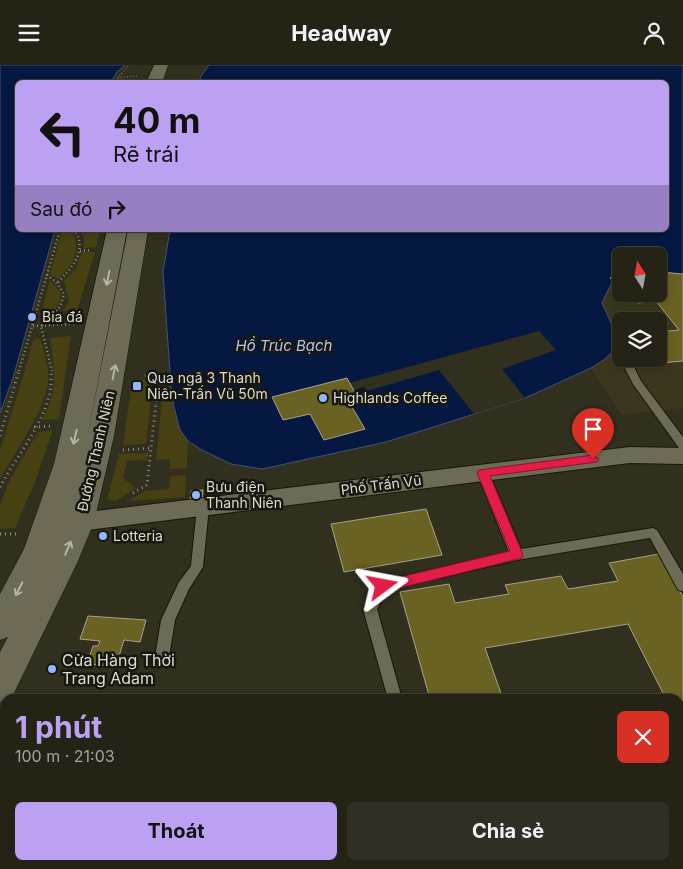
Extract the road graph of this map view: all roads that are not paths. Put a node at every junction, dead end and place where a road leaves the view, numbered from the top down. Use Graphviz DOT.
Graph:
graph roads {
  1 [pos="161,65"];
  2 [pos="149,80"];
  3 [pos="118,232"];
  4 [pos="138,232"];
  5 [pos="629,367"];
  6 [pos="683,445"];
  7 [pos="683,456"];
  8 [pos="483,473"];
  9 [pos="203,507"];
  10 [pos="79,522"];
  11 [pos="517,555"];
  12 [pos="683,586"];
  13 [pos="0,627"];
  14 [pos="162,657"];
  15 [pos="0,686"];
  16 [pos="394,694"];
  1 -- 2 [label="main road"];
  3 -- 13 [label="main road, Đường Thanh Niên, one-way"];
  10 -- 4 [label="main road, Đường Thanh Niên, one-way"];
  5 -- 6 [label="lane"];
  7 -- 8 [label="street, Phố Trấn Vũ"];
  8 -- 9 [label="street, Phố Trấn Vũ"];
  8 -- 11 [label="lane"];
  9 -- 10 [label="street, Phố Trấn Vũ"];
  9 -- 14 [label="lane"];
  15 -- 10 [label="main road, Đường Thanh Niên, one-way"];
  11 -- 12 [label="lane"];
  11 -- 16 [label="lane"];
}
